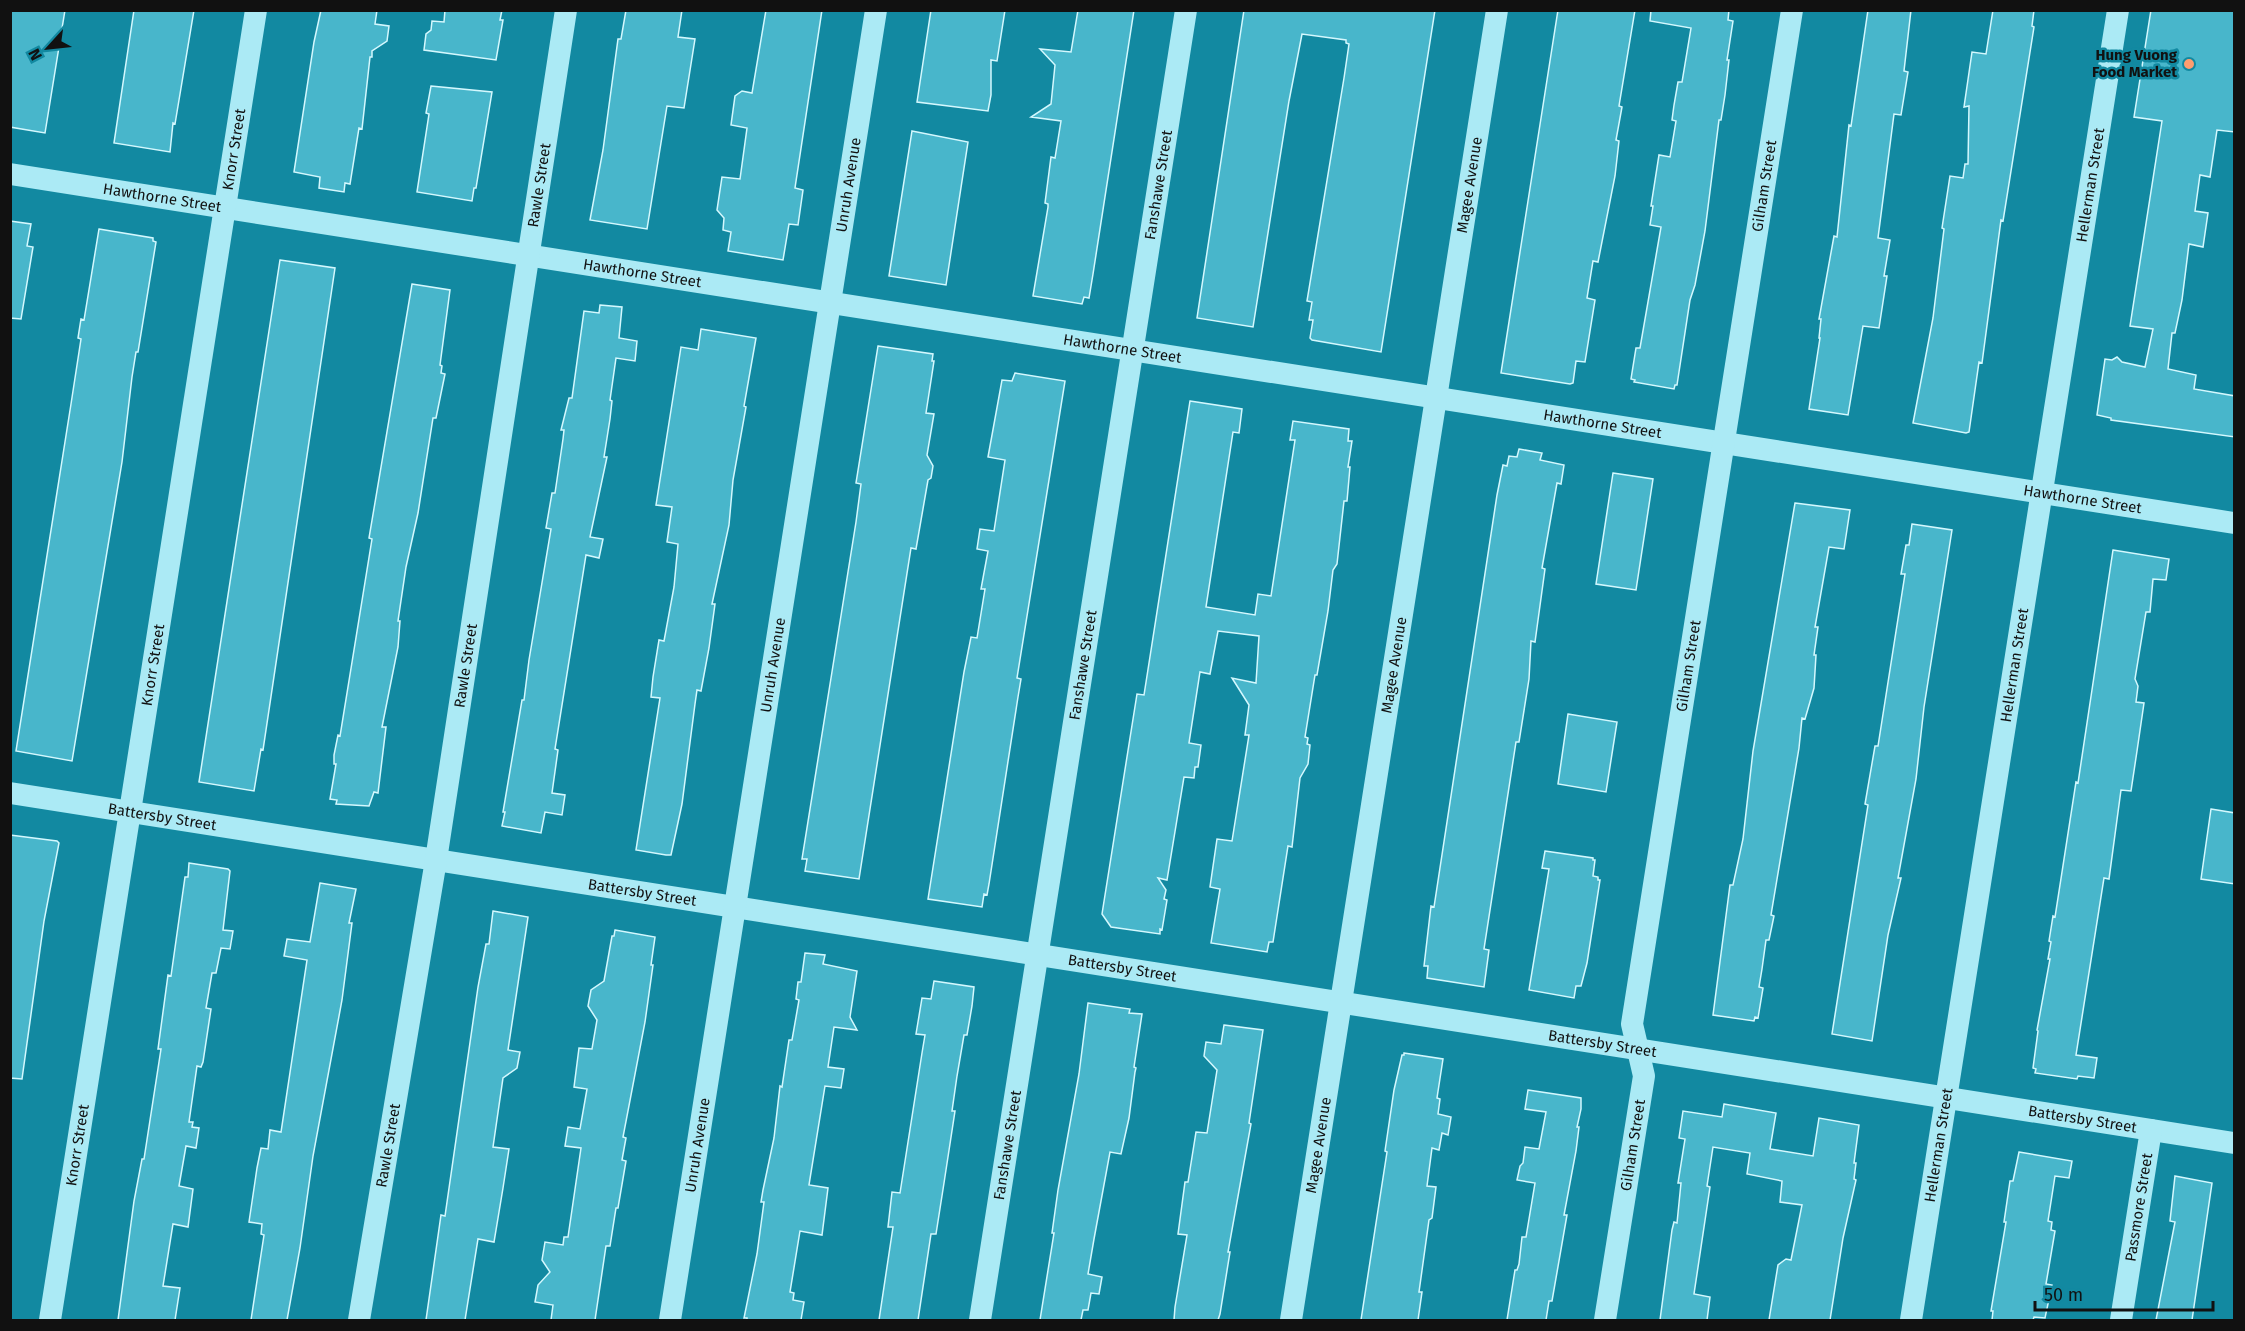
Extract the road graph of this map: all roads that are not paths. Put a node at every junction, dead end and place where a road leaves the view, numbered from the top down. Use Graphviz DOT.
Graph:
graph roads {
  1 [pos="256,10"];
  2 [pos="566,10"];
  3 [pos="876,10"];
  4 [pos="1186,10"];
  5 [pos="1497,10"];
  6 [pos="1792,10"];
  7 [pos="2118,10"];
  8 [pos="10,174"];
  9 [pos="226,208"];
  10 [pos="528,255"];
  11 [pos="830,303"];
  12 [pos="1133,350"];
  13 [pos="1436,398"];
  14 [pos="1723,443"];
  15 [pos="2042,493"];
  16 [pos="2235,523"];
  17 [pos="10,793"];
  18 [pos="130,812"];
  19 [pos="436,860"];
  20 [pos="735,907"];
  21 [pos="1038,955"];
  22 [pos="1341,1003"];
  23 [pos="1638,1049"];
  24 [pos="1946,1098"];
  25 [pos="2151,1130"];
  26 [pos="2235,1143"];
  27 [pos="50,1320"];
  28 [pos="359,1320"];
  29 [pos="670,1320"];
  30 [pos="980,1320"];
  31 [pos="1291,1320"];
  32 [pos="1605,1320"];
  33 [pos="1911,1320"];
  34 [pos="2121,1320"];
  1 -- 9 [label="street, Knorr Street"];
  2 -- 10 [label="street, Rawle Street"];
  3 -- 11 [label="street, Unruh Avenue"];
  4 -- 12 [label="street, Fanshawe Street"];
  5 -- 13 [label="street, Magee Avenue"];
  6 -- 14 [label="street, Gilham Street"];
  7 -- 15 [label="street, Hellerman Street"];
  8 -- 9 [label="street, Hawthorne Street"];
  9 -- 10 [label="street, Hawthorne Street"];
  9 -- 18 [label="street, Knorr Street"];
  10 -- 11 [label="street, Hawthorne Street"];
  10 -- 19 [label="street, Rawle Street"];
  11 -- 12 [label="street, Hawthorne Street"];
  11 -- 20 [label="street, Unruh Avenue"];
  12 -- 13 [label="street, Hawthorne Street"];
  12 -- 21 [label="street, Fanshawe Street"];
  13 -- 14 [label="street, Hawthorne Street"];
  13 -- 22 [label="street, Magee Avenue"];
  14 -- 15 [label="street, Hawthorne Street"];
  14 -- 23 [label="street, Gilham Street"];
  15 -- 16 [label="street, Hawthorne Street"];
  15 -- 24 [label="street, Hellerman Street"];
  17 -- 18 [label="street, Battersby Street"];
  18 -- 19 [label="street, Battersby Street"];
  18 -- 27 [label="street, Knorr Street"];
  19 -- 20 [label="street, Battersby Street"];
  19 -- 28 [label="street, Rawle Street"];
  20 -- 21 [label="street, Battersby Street"];
  20 -- 29 [label="street, Unruh Avenue"];
  21 -- 22 [label="street, Battersby Street"];
  21 -- 30 [label="street, Fanshawe Street"];
  22 -- 23 [label="street, Battersby Street"];
  22 -- 31 [label="street, Magee Avenue"];
  23 -- 24 [label="street, Battersby Street"];
  23 -- 32 [label="street, Gilham Street"];
  24 -- 25 [label="street, Battersby Street"];
  24 -- 33 [label="street, Hellerman Street"];
  25 -- 26 [label="street, Battersby Street"];
  25 -- 34 [label="street, Passmore Street"];
}
